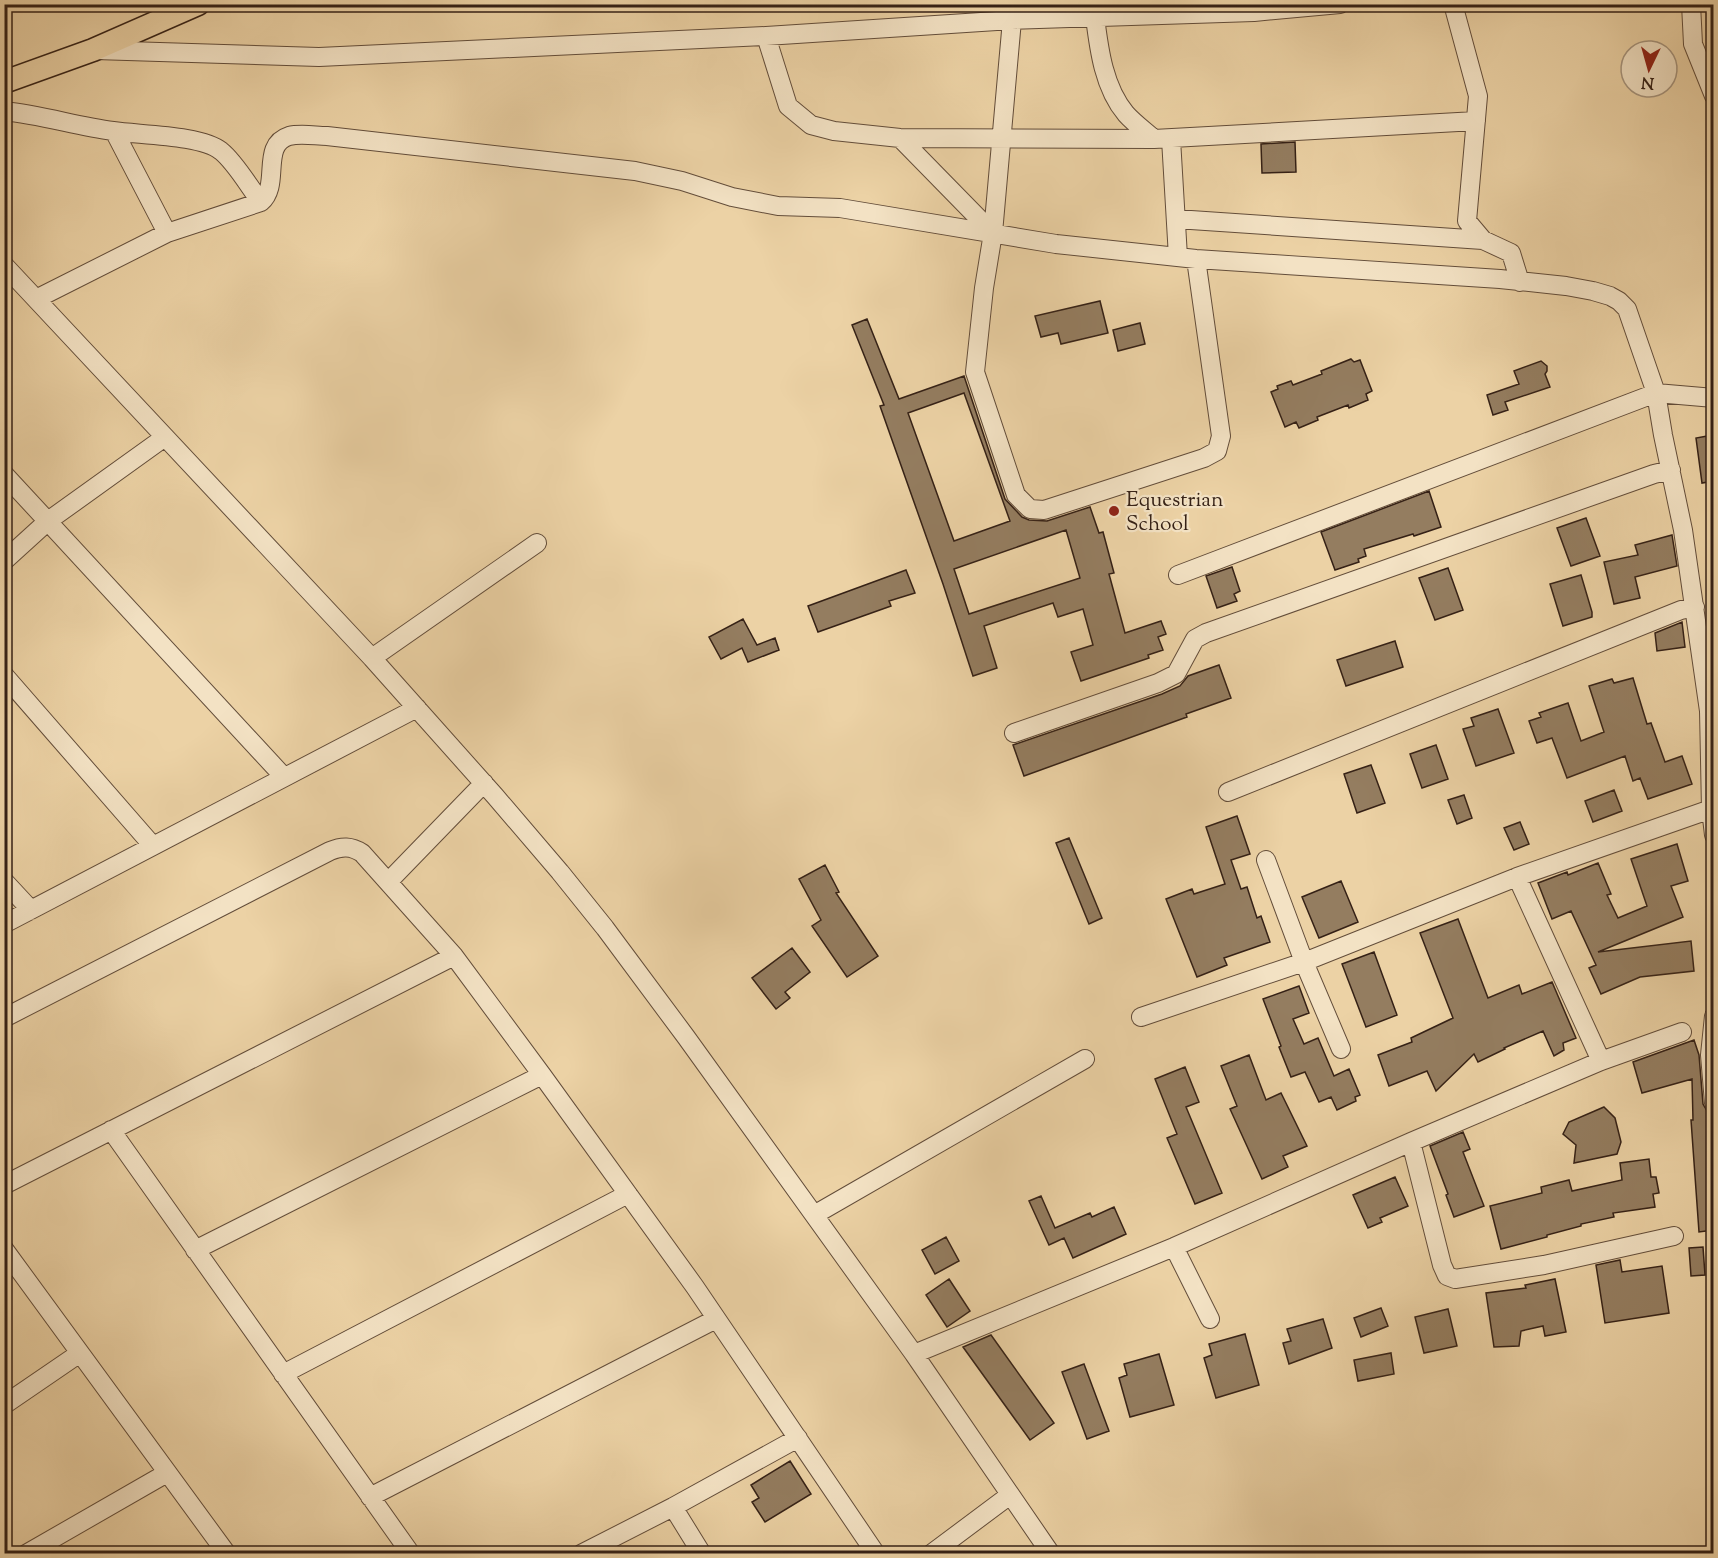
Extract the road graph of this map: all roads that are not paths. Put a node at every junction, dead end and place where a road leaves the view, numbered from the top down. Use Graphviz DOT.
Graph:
graph roads {
  1 [pos="1340,4"];
  2 [pos="1453,4"];
  3 [pos="1691,4"];
  4 [pos="194,5"];
  5 [pos="1253,8"];
  6 [pos="1103,13"];
  7 [pos="1012,21"];
  8 [pos="766,36"];
  9 [pos="93,50"];
  10 [pos="15,74"];
  11 [pos="4,82"];
  12 [pos="1713,96"];
  13 [pos="4,111"];
  14 [pos="1476,121"];
  15 [pos="114,131"];
  16 [pos="900,138"];
  17 [pos="1001,139"];
  18 [pos="1163,139"];
  19 [pos="261,202"];
  20 [pos="1176,219"];
  21 [pos="167,233"];
  22 [pos="993,233"];
  23 [pos="1483,240"];
  24 [pos="1187,258"];
  25 [pos="4,265"];
  26 [pos="1520,282"];
  27 [pos="36,299"];
  28 [pos="1656,393"];
  29 [pos="1713,398"];
  30 [pos="165,437"];
  31 [pos="1671,470"];
  32 [pos="4,474"];
  33 [pos="48,521"];
  34 [pos="537,543"];
  35 [pos="4,561"];
  36 [pos="1178,575"];
  37 [pos="1695,607"];
  38 [pos="372,658"];
  39 [pos="4,675"];
  40 [pos="417,708"];
  41 [pos="1711,711"];
  42 [pos="1014,733"];
  43 [pos="284,777"];
  44 [pos="484,783"];
  45 [pos="1228,792"];
  46 [pos="1710,809"];
  47 [pos="1713,835"];
  48 [pos="153,846"];
  49 [pos="1266,861"];
  50 [pos="1517,877"];
  51 [pos="4,881"];
  52 [pos="389,881"];
  53 [pos="31,910"];
  54 [pos="4,924"];
  55 [pos="454,956"];
  56 [pos="1304,962"];
  57 [pos="1713,1016"];
  58 [pos="1141,1017"];
  59 [pos="4,1018"];
  60 [pos="1682,1032"];
  61 [pos="1341,1049"];
  62 [pos="1086,1059"];
  63 [pos="1601,1061"];
  64 [pos="1712,1067"];
  65 [pos="542,1075"];
  66 [pos="1713,1103"];
  67 [pos="111,1130"];
  68 [pos="1411,1142"];
  69 [pos="4,1185"];
  70 [pos="628,1194"];
  71 [pos="814,1215"];
  72 [pos="1674,1236"];
  73 [pos="1174,1247"];
  74 [pos="4,1249"];
  75 [pos="195,1250"];
  76 [pos="716,1319"];
  77 [pos="1210,1319"];
  78 [pos="80,1353"];
  79 [pos="914,1354"];
  80 [pos="283,1374"];
  81 [pos="4,1405"];
  82 [pos="798,1438"];
  83 [pos="167,1473"];
  84 [pos="1010,1495"];
  85 [pos="370,1497"];
  86 [pos="673,1507"];
  87 [pos="26,1554"];
  88 [pos="227,1554"];
  89 [pos="411,1554"];
  90 [pos="581,1554"];
  91 [pos="702,1554"];
  92 [pos="876,1554"];
  93 [pos="931,1554"];
  94 [pos="1051,1554"];
  1 -- 5 [label="street"];
  2 -- 14 [label="street"];
  3 -- 12 [label="street"];
  4 -- 9 [label="main road"];
  5 -- 6 [label="street"];
  6 -- 7 [label="street"];
  6 -- 18 [label="street"];
  7 -- 8 [label="street"];
  7 -- 17 [label="street"];
  8 -- 9 [label="street"];
  8 -- 16 [label="street"];
  9 -- 10 [label="main road"];
  10 -- 11 [label="main road"];
  13 -- 15 [label="street"];
  14 -- 18 [label="street"];
  14 -- 23 [label="street"];
  15 -- 19 [label="street"];
  15 -- 21 [label="street"];
  16 -- 17 [label="street"];
  16 -- 22 [label="street"];
  17 -- 18 [label="street"];
  17 -- 22 [label="street"];
  18 -- 20 [label="street"];
  19 -- 21 [label="street"];
  19 -- 22 [label="street"];
  20 -- 23 [label="street"];
  20 -- 24 [label="street"];
  21 -- 27 [label="street"];
  22 -- 24 [label="street"];
  22 -- 24 [label="street"];
  23 -- 26 [label="street"];
  24 -- 26 [label="street"];
  25 -- 27 [label="street"];
  26 -- 28 [label="street"];
  27 -- 30 [label="street"];
  28 -- 29 [label="street"];
  28 -- 31 [label="street"];
  28 -- 36 [label="street"];
  30 -- 33 [label="street"];
  30 -- 38 [label="street"];
  31 -- 37 [label="street"];
  31 -- 42 [label="street"];
  32 -- 33 [label="street"];
  33 -- 35 [label="street"];
  33 -- 43 [label="street"];
  34 -- 38 [label="street"];
  37 -- 41 [label="street"];
  37 -- 45 [label="street"];
  38 -- 40 [label="street"];
  39 -- 48 [label="street"];
  40 -- 43 [label="street"];
  40 -- 44 [label="street"];
  41 -- 46 [label="street"];
  43 -- 48 [label="street"];
  44 -- 52 [label="street"];
  44 -- 71 [label="street"];
  46 -- 47 [label="street"];
  46 -- 50 [label="street"];
  48 -- 53 [label="street"];
  49 -- 56 [label="street"];
  50 -- 56 [label="street"];
  50 -- 63 [label="street"];
  51 -- 53 [label="street"];
  52 -- 55 [label="street"];
  52 -- 59 [label="street"];
  53 -- 54 [label="street"];
  55 -- 65 [label="street"];
  55 -- 67 [label="street"];
  56 -- 58 [label="street"];
  56 -- 61 [label="street"];
  57 -- 64 [label="street"];
  60 -- 63 [label="street"];
  62 -- 71 [label="street"];
  63 -- 68 [label="street"];
  64 -- 66 [label="street"];
  65 -- 70 [label="street"];
  65 -- 75 [label="street"];
  67 -- 69 [label="street"];
  67 -- 75 [label="street"];
  68 -- 72 [label="street"];
  68 -- 73 [label="street"];
  70 -- 76 [label="street"];
  70 -- 80 [label="street"];
  71 -- 79 [label="street"];
  73 -- 77 [label="street"];
  73 -- 79 [label="street"];
  74 -- 78 [label="street"];
  75 -- 80 [label="street"];
  76 -- 82 [label="street"];
  76 -- 85 [label="street"];
  78 -- 81 [label="street"];
  78 -- 83 [label="street"];
  79 -- 84 [label="street"];
  80 -- 85 [label="street"];
  82 -- 86 [label="street"];
  82 -- 92 [label="street"];
  83 -- 87 [label="street"];
  83 -- 88 [label="street"];
  84 -- 93 [label="street"];
  84 -- 94 [label="street"];
  85 -- 89 [label="street"];
  86 -- 90 [label="street"];
  86 -- 91 [label="street"];
}
